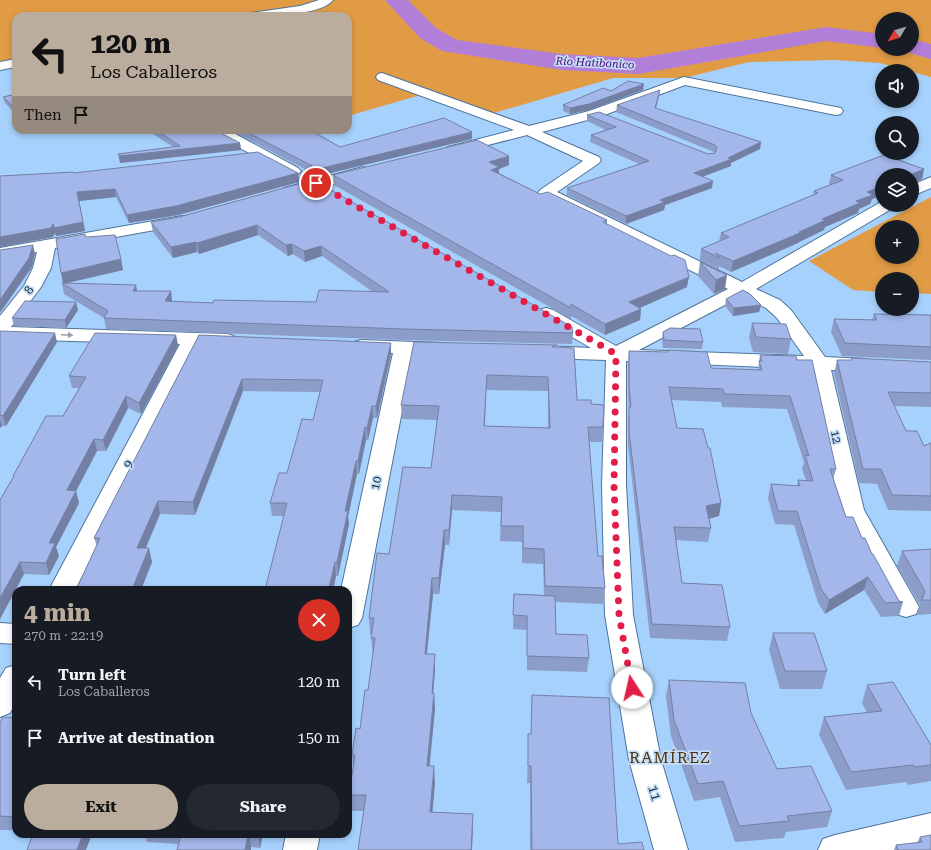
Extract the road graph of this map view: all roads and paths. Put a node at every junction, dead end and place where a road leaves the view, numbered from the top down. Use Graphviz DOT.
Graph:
graph roads {
  1 [pos="328,0"];
  2 [pos="280,12"];
  3 [pos="12,64"];
  4 [pos="0,66"];
  5 [pos="382,77"];
  6 [pos="836,111"];
  7 [pos="600,112"];
  8 [pos="622,120"];
  9 [pos="529,131"];
  10 [pos="224,134"];
  11 [pos="261,154"];
  12 [pos="438,154"];
  13 [pos="238,157"];
  14 [pos="377,168"];
  15 [pos="931,182"];
  16 [pos="316,183"];
  17 [pos="919,188"];
  18 [pos="278,194"];
  19 [pos="337,195"];
  20 [pos="875,212"];
  21 [pos="195,217"];
  22 [pos="47,246"];
  23 [pos="0,253"];
  24 [pos="742,289"];
  25 [pos="534,307"];
  26 [pos="0,329"];
  27 [pos="0,333"];
  28 [pos="193,339"];
  29 [pos="248,341"];
  30 [pos="341,345"];
  31 [pos="404,348"];
  32 [pos="459,350"];
  33 [pos="530,351"];
  34 [pos="616,354"];
  35 [pos="819,363"];
  36 [pos="883,366"];
  37 [pos="64,586"];
  38 [pos="352,599"];
  39 [pos="906,607"];
  40 [pos="0,633"];
  41 [pos="12,634"];
  42 [pos="12,683"];
  43 [pos="0,705"];
  44 [pos="931,827"];
  45 [pos="302,838"];
  46 [pos="300,850"];
  47 [pos="671,850"];
  48 [pos="835,850"];
  1 -- 2 [label="street"];
  3 -- 4 [label="street"];
  5 -- 9 [label="street"];
  6 -- 7 [label="street"];
  7 -- 8 [label="street"];
  7 -- 9 [label="street"];
  9 -- 12 [label="street"];
  9 -- 24 [label="street, 12"];
  10 -- 11 [label="street"];
  11 -- 13 [label="street"];
  11 -- 16 [label="street"];
  14 -- 16 [label="street"];
  15 -- 17 [label="street"];
  16 -- 18 [label="street"];
  16 -- 19 [label="street"];
  20 -- 24 [label="street"];
  21 -- 22 [label="street"];
  22 -- 23 [label="street"];
  22 -- 26 [label="street, 8"];
  24 -- 34 [label="street"];
  24 -- 35 [label="street, 12"];
  25 -- 34 [label="street"];
  27 -- 28 [label="street, one-way"];
  28 -- 29 [label="street"];
  28 -- 37 [label="street, 9"];
  30 -- 31 [label="street"];
  31 -- 32 [label="street"];
  31 -- 38 [label="street, 10"];
  33 -- 34 [label="street"];
  34 -- 35 [label="street"];
  34 -- 47 [label="street, 11"];
  35 -- 36 [label="street"];
  35 -- 39 [label="street, 12"];
  40 -- 41 [label="street"];
  42 -- 43 [label="street"];
  44 -- 48 [label="street"];
  45 -- 46 [label="street"];
}
